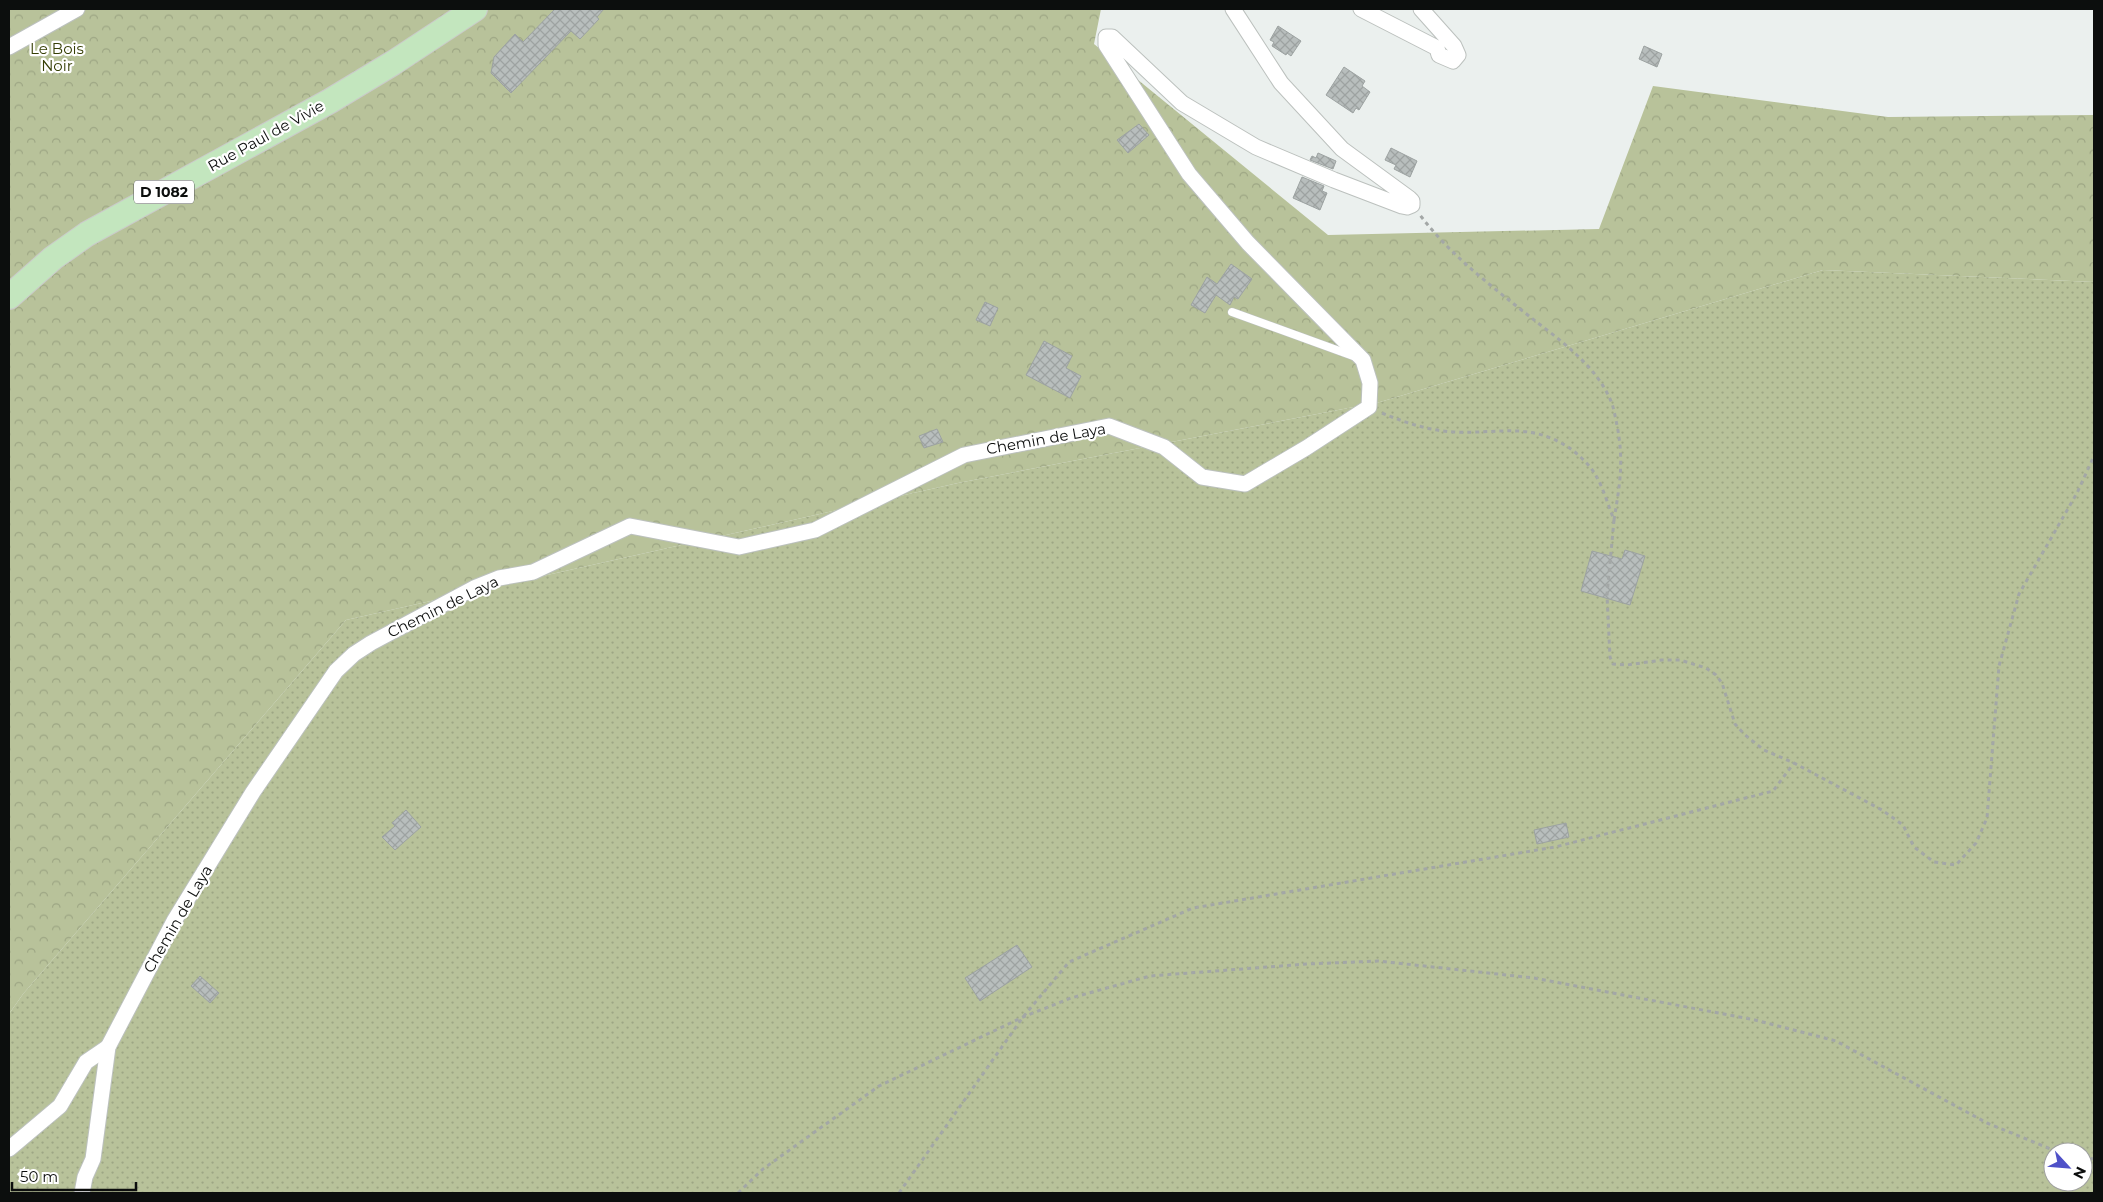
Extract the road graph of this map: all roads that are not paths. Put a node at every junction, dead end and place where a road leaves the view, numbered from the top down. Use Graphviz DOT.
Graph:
graph roads {
  1 [pos="78,9"];
  2 [pos="475,9"];
  3 [pos="1233,9"];
  4 [pos="1361,9"];
  5 [pos="1421,9"];
  6 [pos="9,47"];
  7 [pos="9,297"];
  8 [pos="1232,312"];
  9 [pos="1363,360"];
  10 [pos="108,1047"];
  11 [pos="9,1149"];
  12 [pos="82,1193"];
  1 -- 6 [label="street"];
  2 -- 7 [label="main road, Rue Paul de Vivie / D 1082"];
  3 -- 9 [label="street"];
  4 -- 5 [label="street"];
  8 -- 9 [label="lane"];
  9 -- 10 [label="street, Chemin de Laya"];
  10 -- 11 [label="street"];
  10 -- 12 [label="street"];
}
